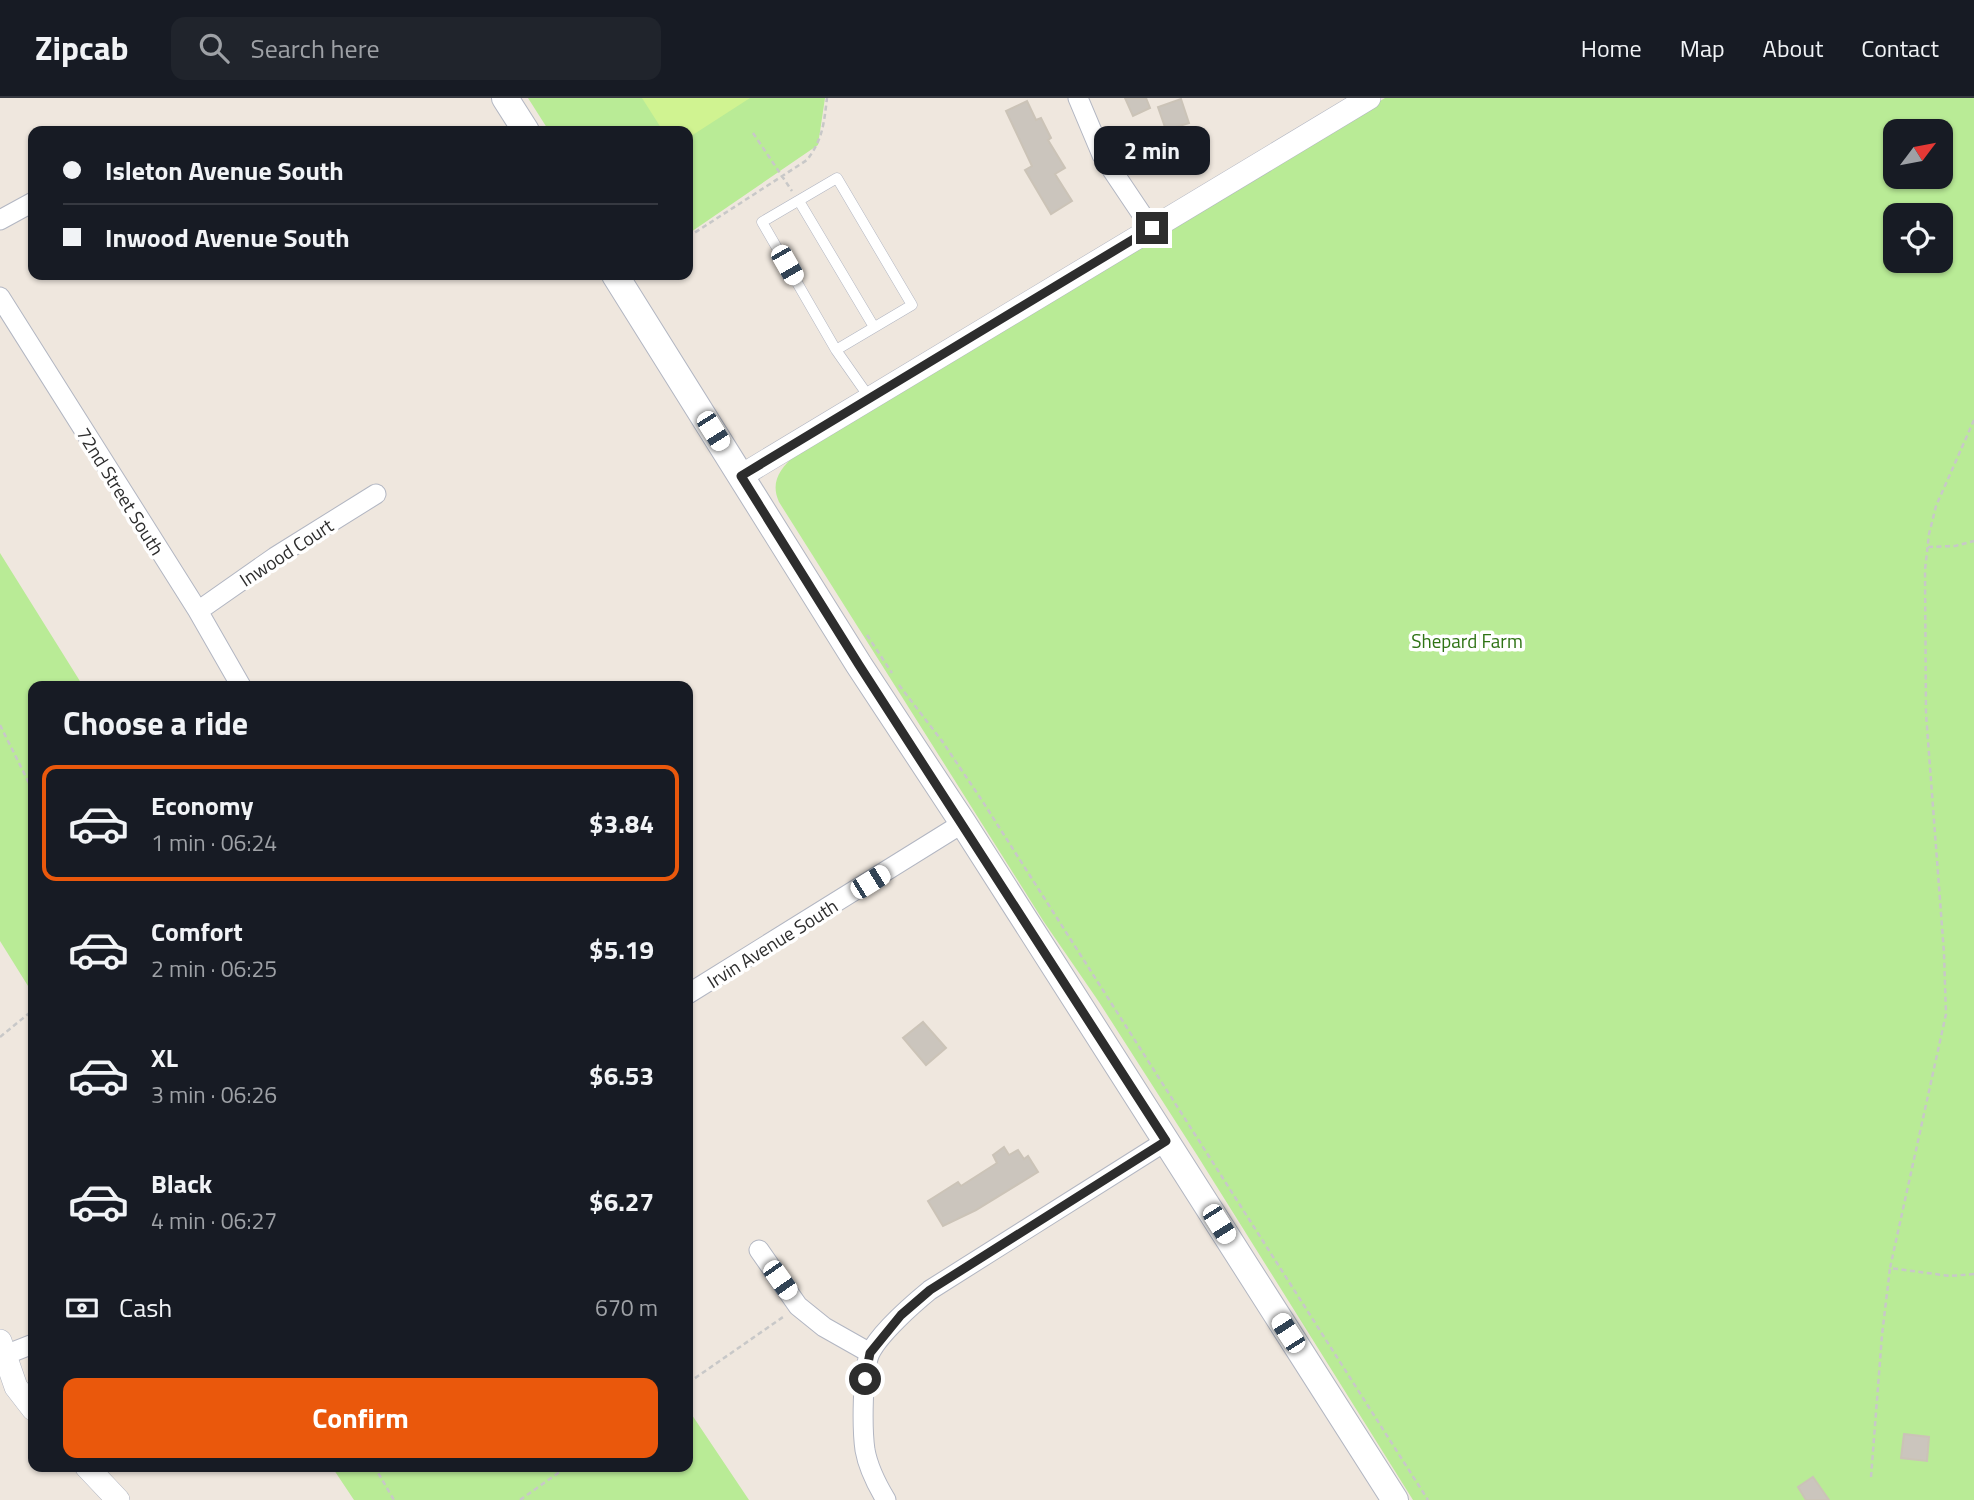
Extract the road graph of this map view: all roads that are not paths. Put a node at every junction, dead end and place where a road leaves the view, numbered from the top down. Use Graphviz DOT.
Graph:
graph roads {
  1 [pos="505,98"];
  2 [pos="1078,98"];
  3 [pos="1369,98"];
  4 [pos="523,126"];
  5 [pos="799,201"];
  6 [pos="28,205"];
  7 [pos="0,220"];
  8 [pos="1152,228"];
  9 [pos="618,280"];
  10 [pos="0,297"];
  11 [pos="874,327"];
  12 [pos="836,350"];
  13 [pos="870,398"];
  14 [pos="741,476"];
  15 [pos="376,494"];
  16 [pos="198,611"];
  17 [pos="238,681"];
  18 [pos="963,823"];
  19 [pos="693,992"];
  20 [pos="1166,1141"];
  21 [pos="760,1250"];
  22 [pos="28,1345"];
  23 [pos="2,1351"];
  24 [pos="870,1353"];
  25 [pos="28,1403"];
  26 [pos="92,1472"];
  27 [pos="118,1500"];
  28 [pos="886,1500"];
  29 [pos="1395,1500"];
  1 -- 4 [label="main road"];
  2 -- 8 [label="street"];
  3 -- 8 [label="street"];
  5 -- 11 [label="lane"];
  5 -- 11 [label="lane"];
  5 -- 12 [label="lane"];
  6 -- 7 [label="street"];
  8 -- 13 [label="street"];
  9 -- 14 [label="main road"];
  10 -- 16 [label="street, 72nd Street South"];
  11 -- 12 [label="lane"];
  12 -- 13 [label="lane"];
  13 -- 14 [label="street"];
  14 -- 18 [label="main road"];
  15 -- 16 [label="street, Inwood Court"];
  16 -- 17 [label="street, 72nd Street South"];
  18 -- 19 [label="street, Irvin Avenue South"];
  18 -- 20 [label="main road"];
  20 -- 24 [label="street"];
  20 -- 29 [label="main road"];
  21 -- 24 [label="street"];
  22 -- 23 [label="street"];
  23 -- 25 [label="street"];
  24 -- 28 [label="street"];
  26 -- 27 [label="street"];
}
